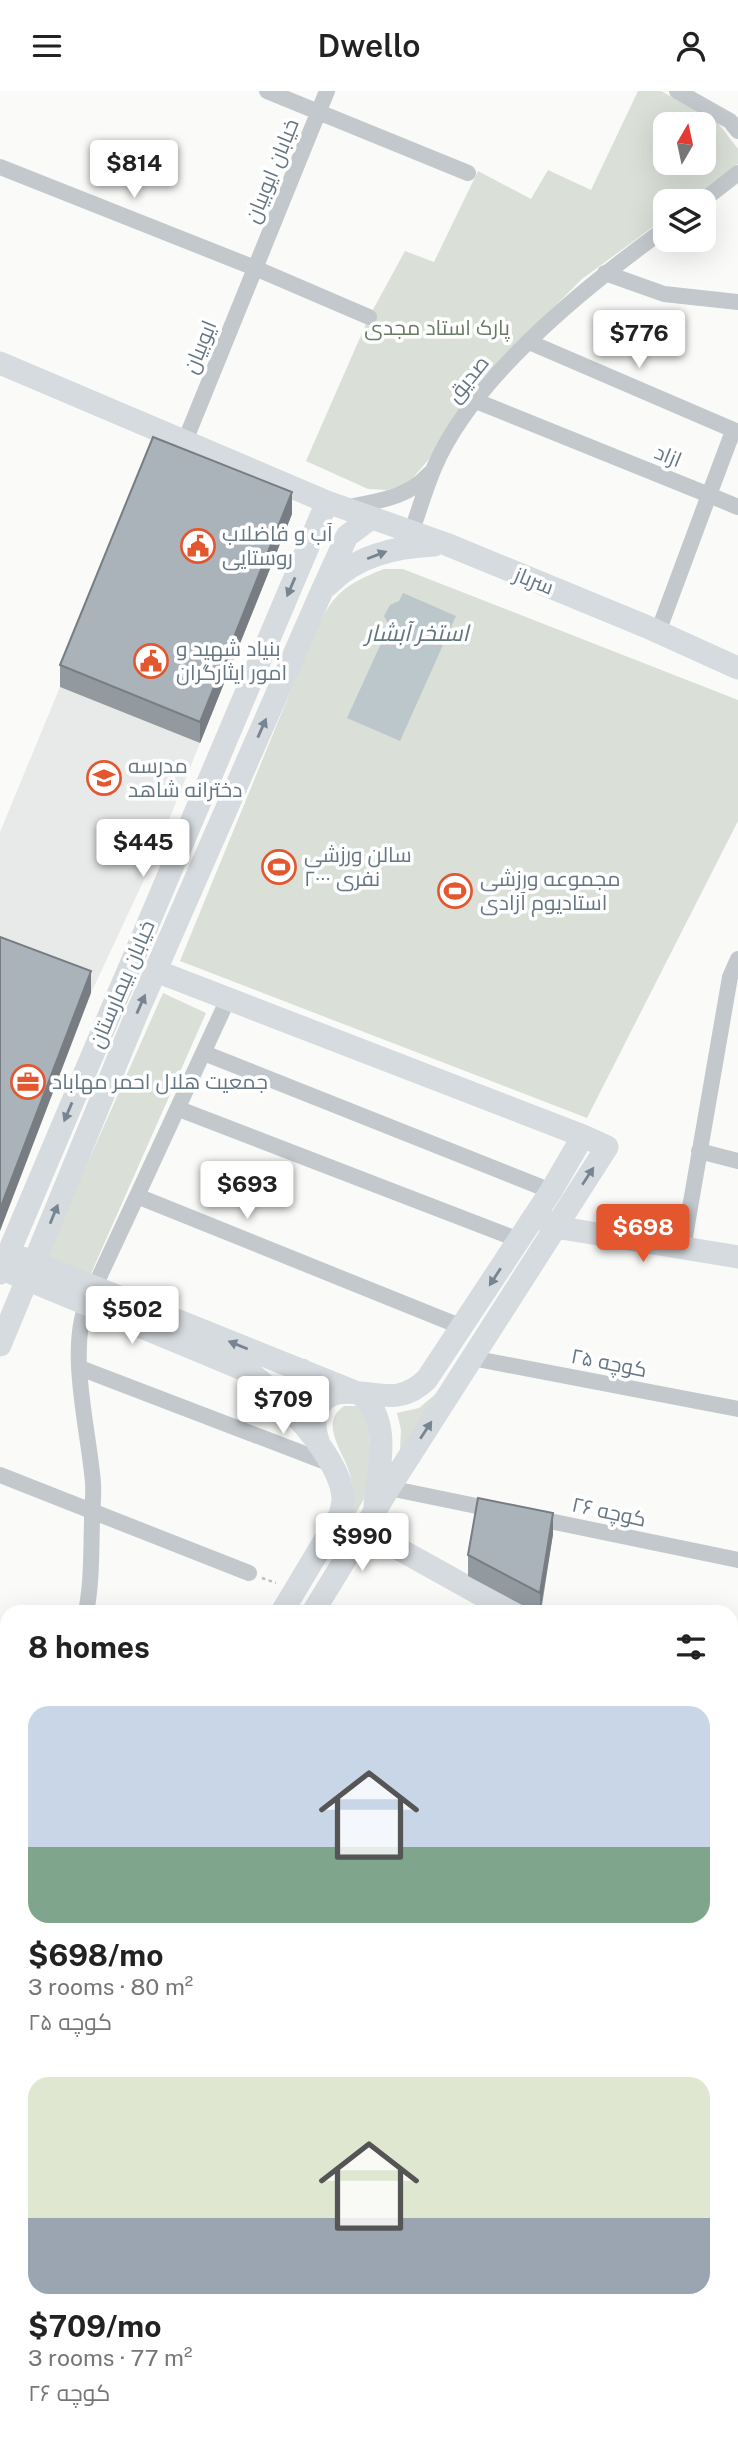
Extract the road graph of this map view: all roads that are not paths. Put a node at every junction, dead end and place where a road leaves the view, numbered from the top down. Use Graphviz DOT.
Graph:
graph roads {
  1 [pos="267,91"];
  2 [pos="327,91"];
  3 [pos="677,91"];
  4 [pos="318,113"];
  5 [pos="735,122"];
  6 [pos="0,167"];
  7 [pos="468,173"];
  8 [pos="738,173"];
  9 [pos="716,190"];
  10 [pos="653,238"];
  11 [pos="255,268"];
  12 [pos="605,273"];
  13 [pos="738,302"];
  14 [pos="369,317"];
  15 [pos="529,342"];
  16 [pos="0,363"];
  17 [pos="476,401"];
  18 [pos="736,431"];
  19 [pos="185,441"];
  20 [pos="434,466"];
  21 [pos="709,495"];
  22 [pos="336,505"];
  23 [pos="738,506"];
  24 [pos="371,518"];
  25 [pos="411,533"];
  26 [pos="446,544"];
  27 [pos="321,593"];
  28 [pos="658,632"];
  29 [pos="738,669"];
  30 [pos="200,800"];
  31 [pos="226,811"];
  32 [pos="738,959"];
  33 [pos="156,971"];
  34 [pos="733,989"];
  35 [pos="228,999"];
  36 [pos="204,1053"];
  37 [pos="179,1109"];
  38 [pos="583,1136"];
  39 [pos="699,1151"];
  40 [pos="738,1161"];
  41 [pos="551,1191"];
  42 [pos="137,1196"];
  43 [pos="545,1221"];
  44 [pos="519,1240"];
  45 [pos="683,1248"];
  46 [pos="738,1257"];
  47 [pos="3,1265"];
  48 [pos="31,1271"];
  49 [pos="90,1295"];
  50 [pos="462,1327"];
  51 [pos="0,1345"];
  52 [pos="472,1358"];
  53 [pos="80,1367"];
  54 [pos="302,1370"];
  55 [pos="360,1394"];
  56 [pos="279,1397"];
  57 [pos="738,1409"];
  58 [pos="326,1455"];
  59 [pos="0,1475"];
  60 [pos="389,1488"];
  61 [pos="374,1511"];
  62 [pos="92,1513"];
  63 [pos="388,1543"];
  64 [pos="349,1552"];
  65 [pos="738,1560"];
  66 [pos="249,1573"];
  67 [pos="87,1605"];
  68 [pos="286,1605"];
  69 [pos="317,1605"];
  70 [pos="499,1605"];
  1 -- 4 [label="street"];
  2 -- 4 [label="street, خیابان ایوبیان"];
  3 -- 5 [label="street"];
  4 -- 7 [label="street"];
  4 -- 11 [label="street, خیابان ایوبیان"];
  6 -- 11 [label="street"];
  8 -- 9 [label="street"];
  10 -- 12 [label="street, صدیق"];
  11 -- 14 [label="street"];
  11 -- 19 [label="street, ایوبیان"];
  12 -- 13 [label="street"];
  12 -- 15 [label="street, صدیق"];
  15 -- 17 [label="street, صدیق"];
  15 -- 18 [label="street"];
  16 -- 19 [label="street, سرباز"];
  17 -- 20 [label="street, صدیق"];
  17 -- 21 [label="street, ازاد"];
  18 -- 21 [label="street"];
  19 -- 22 [label="street, سرباز"];
  20 -- 22 [label="street"];
  20 -- 25 [label="street, صدیق"];
  21 -- 23 [label="street, ازاد"];
  21 -- 28 [label="street"];
  22 -- 24 [label="street, سرباز"];
  22 -- 30 [label="street, خیابان بیمارستان, one-way"];
  24 -- 25 [label="street, سرباز"];
  24 -- 27 [label="street"];
  25 -- 26 [label="street, سرباز"];
  27 -- 26 [label="street, one-way"];
  26 -- 28 [label="street, سرباز"];
  31 -- 27 [label="street, one-way"];
  28 -- 29 [label="street, سرباز"];
  30 -- 31 [label="street"];
  30 -- 47 [label="street, خیابان بیمارستان, one-way"];
  31 -- 33 [label="street"];
  32 -- 34 [label="street"];
  33 -- 35 [label="street"];
  48 -- 33 [label="street, one-way"];
  34 -- 39 [label="street"];
  35 -- 36 [label="street"];
  35 -- 38 [label="street"];
  36 -- 37 [label="street"];
  36 -- 41 [label="street"];
  37 -- 42 [label="street"];
  37 -- 44 [label="street"];
  38 -- 41 [label="street"];
  43 -- 38 [label="street, one-way"];
  39 -- 40 [label="street"];
  39 -- 45 [label="street"];
  41 -- 43 [label="street"];
  42 -- 49 [label="street"];
  42 -- 50 [label="street"];
  43 -- 44 [label="street"];
  43 -- 45 [label="street"];
  43 -- 52 [label="street"];
  44 -- 50 [label="street, one-way"];
  45 -- 46 [label="street"];
  47 -- 48 [label="street"];
  48 -- 49 [label="street"];
  48 -- 51 [label="street"];
  49 -- 53 [label="street"];
  54 -- 49 [label="street, one-way"];
  49 -- 56 [label="street"];
  50 -- 55 [label="street"];
  52 -- 57 [label="street, کوچه ۲۵"];
  60 -- 52 [label="street, one-way"];
  53 -- 58 [label="street"];
  53 -- 62 [label="street"];
  54 -- 55 [label="street"];
  54 -- 56 [label="street"];
  55 -- 58 [label="street"];
  55 -- 61 [label="street"];
  56 -- 58 [label="street"];
  58 -- 68 [label="street"];
  59 -- 62 [label="street"];
  60 -- 61 [label="street"];
  60 -- 65 [label="street, کوچه ۲۶"];
  61 -- 63 [label="street"];
  61 -- 64 [label="street"];
  62 -- 66 [label="street"];
  62 -- 67 [label="street"];
  63 -- 64 [label="street"];
  63 -- 70 [label="street"];
  64 -- 69 [label="street"];
}
